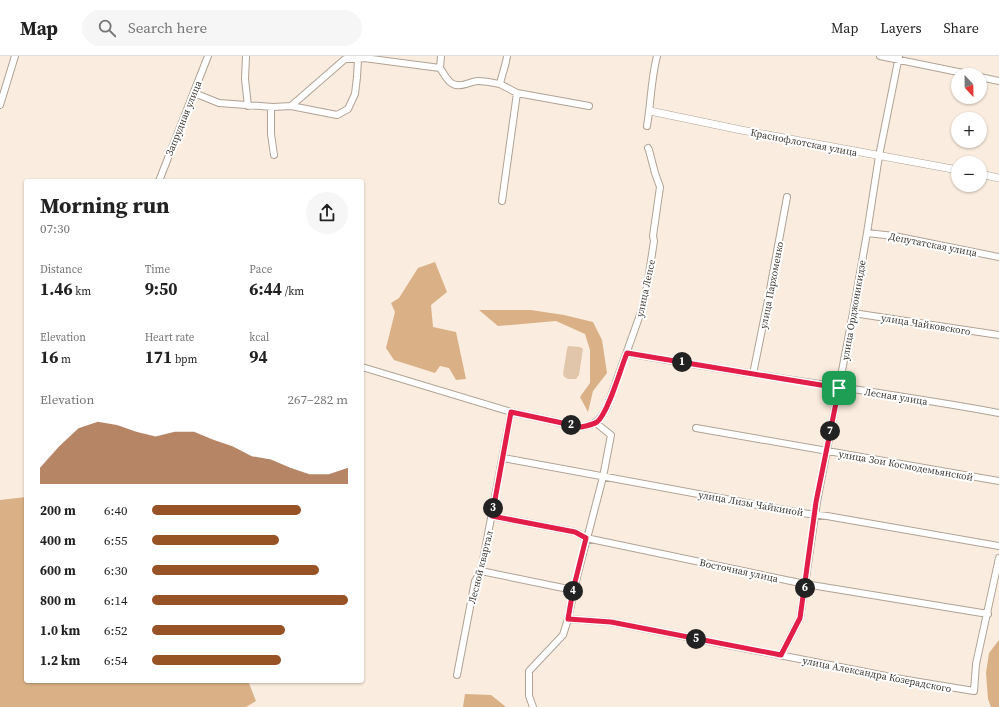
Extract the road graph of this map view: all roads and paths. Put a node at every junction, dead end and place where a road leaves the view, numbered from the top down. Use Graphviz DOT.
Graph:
graph roads {
  1 [pos="15,56"];
  2 [pos="208,56"];
  3 [pos="246,56"];
  4 [pos="441,56"];
  5 [pos="507,56"];
  6 [pos="657,56"];
  7 [pos="880,56"];
  8 [pos="348,58"];
  9 [pos="362,58"];
  10 [pos="899,58"];
  11 [pos="440,68"];
  12 [pos="951,70"];
  13 [pos="987,78"];
  14 [pos="999,81"];
  15 [pos="500,84"];
  16 [pos="194,93"];
  17 [pos="517,93"];
  18 [pos="0,105"];
  19 [pos="248,106"];
  20 [pos="290,106"];
  21 [pos="590,106"];
  22 [pos="271,107"];
  23 [pos="650,111"];
  24 [pos="647,126"];
  25 [pos="648,148"];
  26 [pos="274,155"];
  27 [pos="879,156"];
  28 [pos="951,169"];
  29 [pos="987,175"];
  30 [pos="999,178"];
  31 [pos="160,179"];
  32 [pos="788,196"];
  33 [pos="502,201"];
  34 [pos="867,233"];
  35 [pos="999,257"];
  36 [pos="853,313"];
  37 [pos="999,335"];
  38 [pos="627,353"];
  39 [pos="364,368"];
  40 [pos="754,374"];
  41 [pos="839,388"];
  42 [pos="511,412"];
  43 [pos="999,413"];
  44 [pos="596,423"];
  45 [pos="696,428"];
  46 [pos="826,451"];
  47 [pos="502,458"];
  48 [pos="603,477"];
  49 [pos="999,481"];
  50 [pos="815,514"];
  51 [pos="492,516"];
  52 [pos="586,538"];
  53 [pos="999,546"];
  54 [pos="999,558"];
  55 [pos="481,571"];
  56 [pos="805,584"];
  57 [pos="573,590"];
  58 [pos="988,614"];
  59 [pos="568,619"];
  60 [pos="781,655"];
  61 [pos="457,675"];
  62 [pos="533,707"];
  1 -- 18 [label="street"];
  2 -- 16 [label="street, Запрудная улица"];
  3 -- 19 [label="street"];
  4 -- 11 [label="street"];
  5 -- 15 [label="street"];
  6 -- 23 [label="street"];
  7 -- 10 [label="street"];
  8 -- 9 [label="street"];
  8 -- 20 [label="street"];
  9 -- 11 [label="street"];
  9 -- 20 [label="street"];
  10 -- 12 [label="street"];
  10 -- 27 [label="street, улица Орджоникидзе"];
  11 -- 15 [label="street"];
  13 -- 14 [label="street"];
  15 -- 17 [label="street"];
  16 -- 19 [label="street"];
  16 -- 31 [label="street, Запрудная улица"];
  17 -- 21 [label="street"];
  17 -- 33 [label="street"];
  19 -- 22 [label="street"];
  20 -- 22 [label="street"];
  22 -- 26 [label="street"];
  23 -- 24 [label="street"];
  23 -- 27 [label="street, Краснофлотская улица"];
  25 -- 38 [label="street, улица Лепсе"];
  27 -- 28 [label="street, Краснофлотская улица"];
  27 -- 34 [label="street, улица Орджоникидзе"];
  29 -- 30 [label="street"];
  32 -- 40 [label="street, улица Пархоменко"];
  34 -- 35 [label="street, Депутатская улица"];
  34 -- 36 [label="street, улица Орджоникидзе"];
  36 -- 37 [label="street, улица Чайковского"];
  36 -- 41 [label="street, улица Орджоникидзе"];
  38 -- 40 [label="street, Лесная улица"];
  38 -- 44 [label="street, улица Лепсе"];
  39 -- 42 [label="street"];
  40 -- 41 [label="street, Лесная улица"];
  41 -- 43 [label="street, Лесная улица"];
  41 -- 46 [label="street, улица Орджоникидзе"];
  42 -- 44 [label="street"];
  42 -- 47 [label="street, Лесной квартал"];
  44 -- 48 [label="street"];
  45 -- 46 [label="street, улица Зои Космодемьянской"];
  46 -- 49 [label="street, улица Зои Космодемьянской"];
  46 -- 50 [label="street, улица Орджоникидзе"];
  47 -- 48 [label="street, улица Лизы Чайкиной"];
  47 -- 51 [label="street, Лесной квартал"];
  48 -- 50 [label="street, улица Лизы Чайкиной"];
  48 -- 52 [label="street"];
  50 -- 53 [label="street, улица Лизы Чайкиной"];
  50 -- 56 [label="street, улица Орджоникидзе"];
  51 -- 52 [label="street, Восточная улица"];
  51 -- 55 [label="street, Лесной квартал"];
  52 -- 56 [label="street, Восточная улица"];
  52 -- 57 [label="street"];
  54 -- 58 [label="street"];
  55 -- 57 [label="street"];
  55 -- 61 [label="street, Лесной квартал"];
  56 -- 58 [label="street, Восточная улица"];
  56 -- 60 [label="street, улица Орджоникидзе"];
  57 -- 59 [label="street"];
  58 -- 60 [label="street, улица Александра Козерадского"];
  59 -- 60 [label="street, улица Александра Козерадского"];
  59 -- 62 [label="street"];
}
